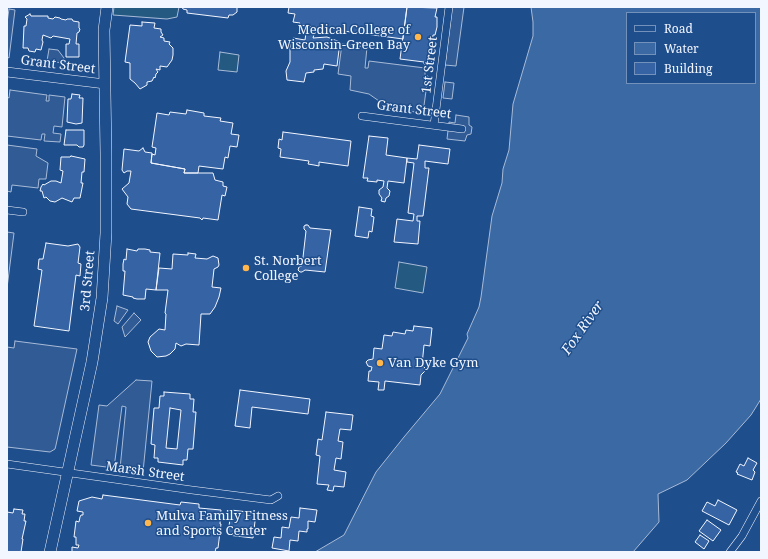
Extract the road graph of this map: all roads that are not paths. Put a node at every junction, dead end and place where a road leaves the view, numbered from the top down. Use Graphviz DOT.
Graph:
graph roads {
  1 [pos="107,7"];
  2 [pos="449,7"];
  3 [pos="7,72"];
  4 [pos="105,84"];
  5 [pos="362,116"];
  6 [pos="434,126"];
  7 [pos="462,129"];
  8 [pos="7,210"];
  9 [pos="23,212"];
  10 [pos="7,464"];
  11 [pos="67,473"];
  12 [pos="278,496"];
  13 [pos="760,504"];
  14 [pos="50,552"];
  15 [pos="730,552"];
  1 -- 4 [label="main road, 3rd Street"];
  2 -- 6 [label="street, 1st Street"];
  3 -- 4 [label="street, Grant Street"];
  4 -- 11 [label="main road, 3rd Street"];
  5 -- 6 [label="street, Grant Street"];
  6 -- 7 [label="street, Grant Street"];
  8 -- 9 [label="street"];
  10 -- 11 [label="street, Marsh Street"];
  11 -- 12 [label="street, Marsh Street"];
  11 -- 14 [label="main road, 3rd Street"];
  13 -- 15 [label="street"];
}
